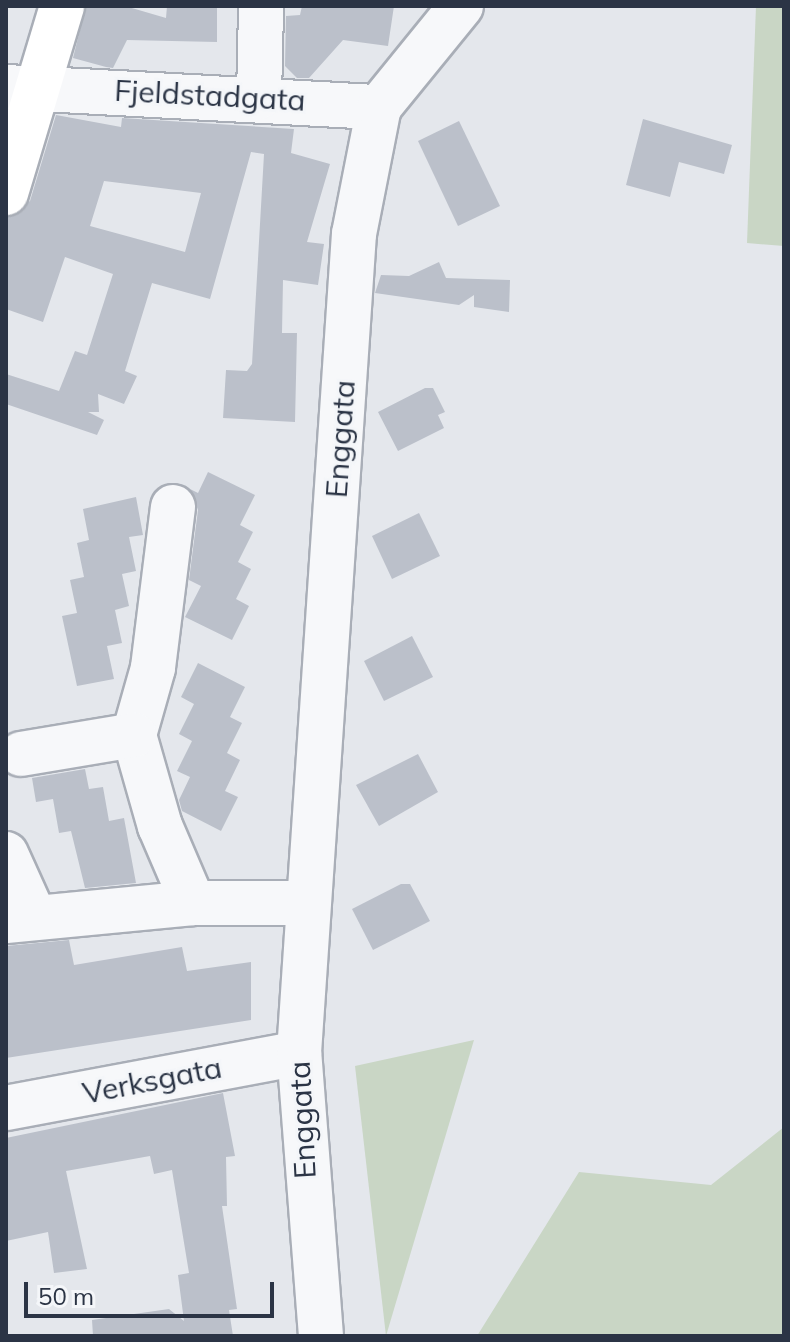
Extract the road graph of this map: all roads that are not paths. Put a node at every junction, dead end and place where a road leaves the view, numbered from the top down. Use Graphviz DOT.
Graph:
graph roads {
  1 [pos="62,6"];
  2 [pos="261,6"];
  3 [pos="461,6"];
  4 [pos="23,87"];
  5 [pos="259,97"];
  6 [pos="379,107"];
  7 [pos="6,193"];
  8 [pos="173,507"];
  9 [pos="134,735"];
  10 [pos="21,754"];
  11 [pos="6,854"];
  12 [pos="193,903"];
  13 [pos="307,903"];
  14 [pos="20,918"];
  15 [pos="299,1053"];
  16 [pos="6,1108"];
  17 [pos="321,1336"];
  1 -- 4 [label="main road"];
  2 -- 5 [label="street"];
  3 -- 6 [label="street, Enggata"];
  4 -- 5 [label="street, Fjeldstadgata"];
  4 -- 7 [label="main road"];
  5 -- 6 [label="street, Fjeldstadgata"];
  6 -- 13 [label="street, Enggata"];
  8 -- 9 [label="street"];
  9 -- 10 [label="street"];
  9 -- 12 [label="street"];
  11 -- 14 [label="street"];
  12 -- 13 [label="street"];
  12 -- 14 [label="street"];
  13 -- 15 [label="street, Enggata"];
  15 -- 16 [label="street, Verksgata"];
  15 -- 17 [label="street, Enggata"];
}
